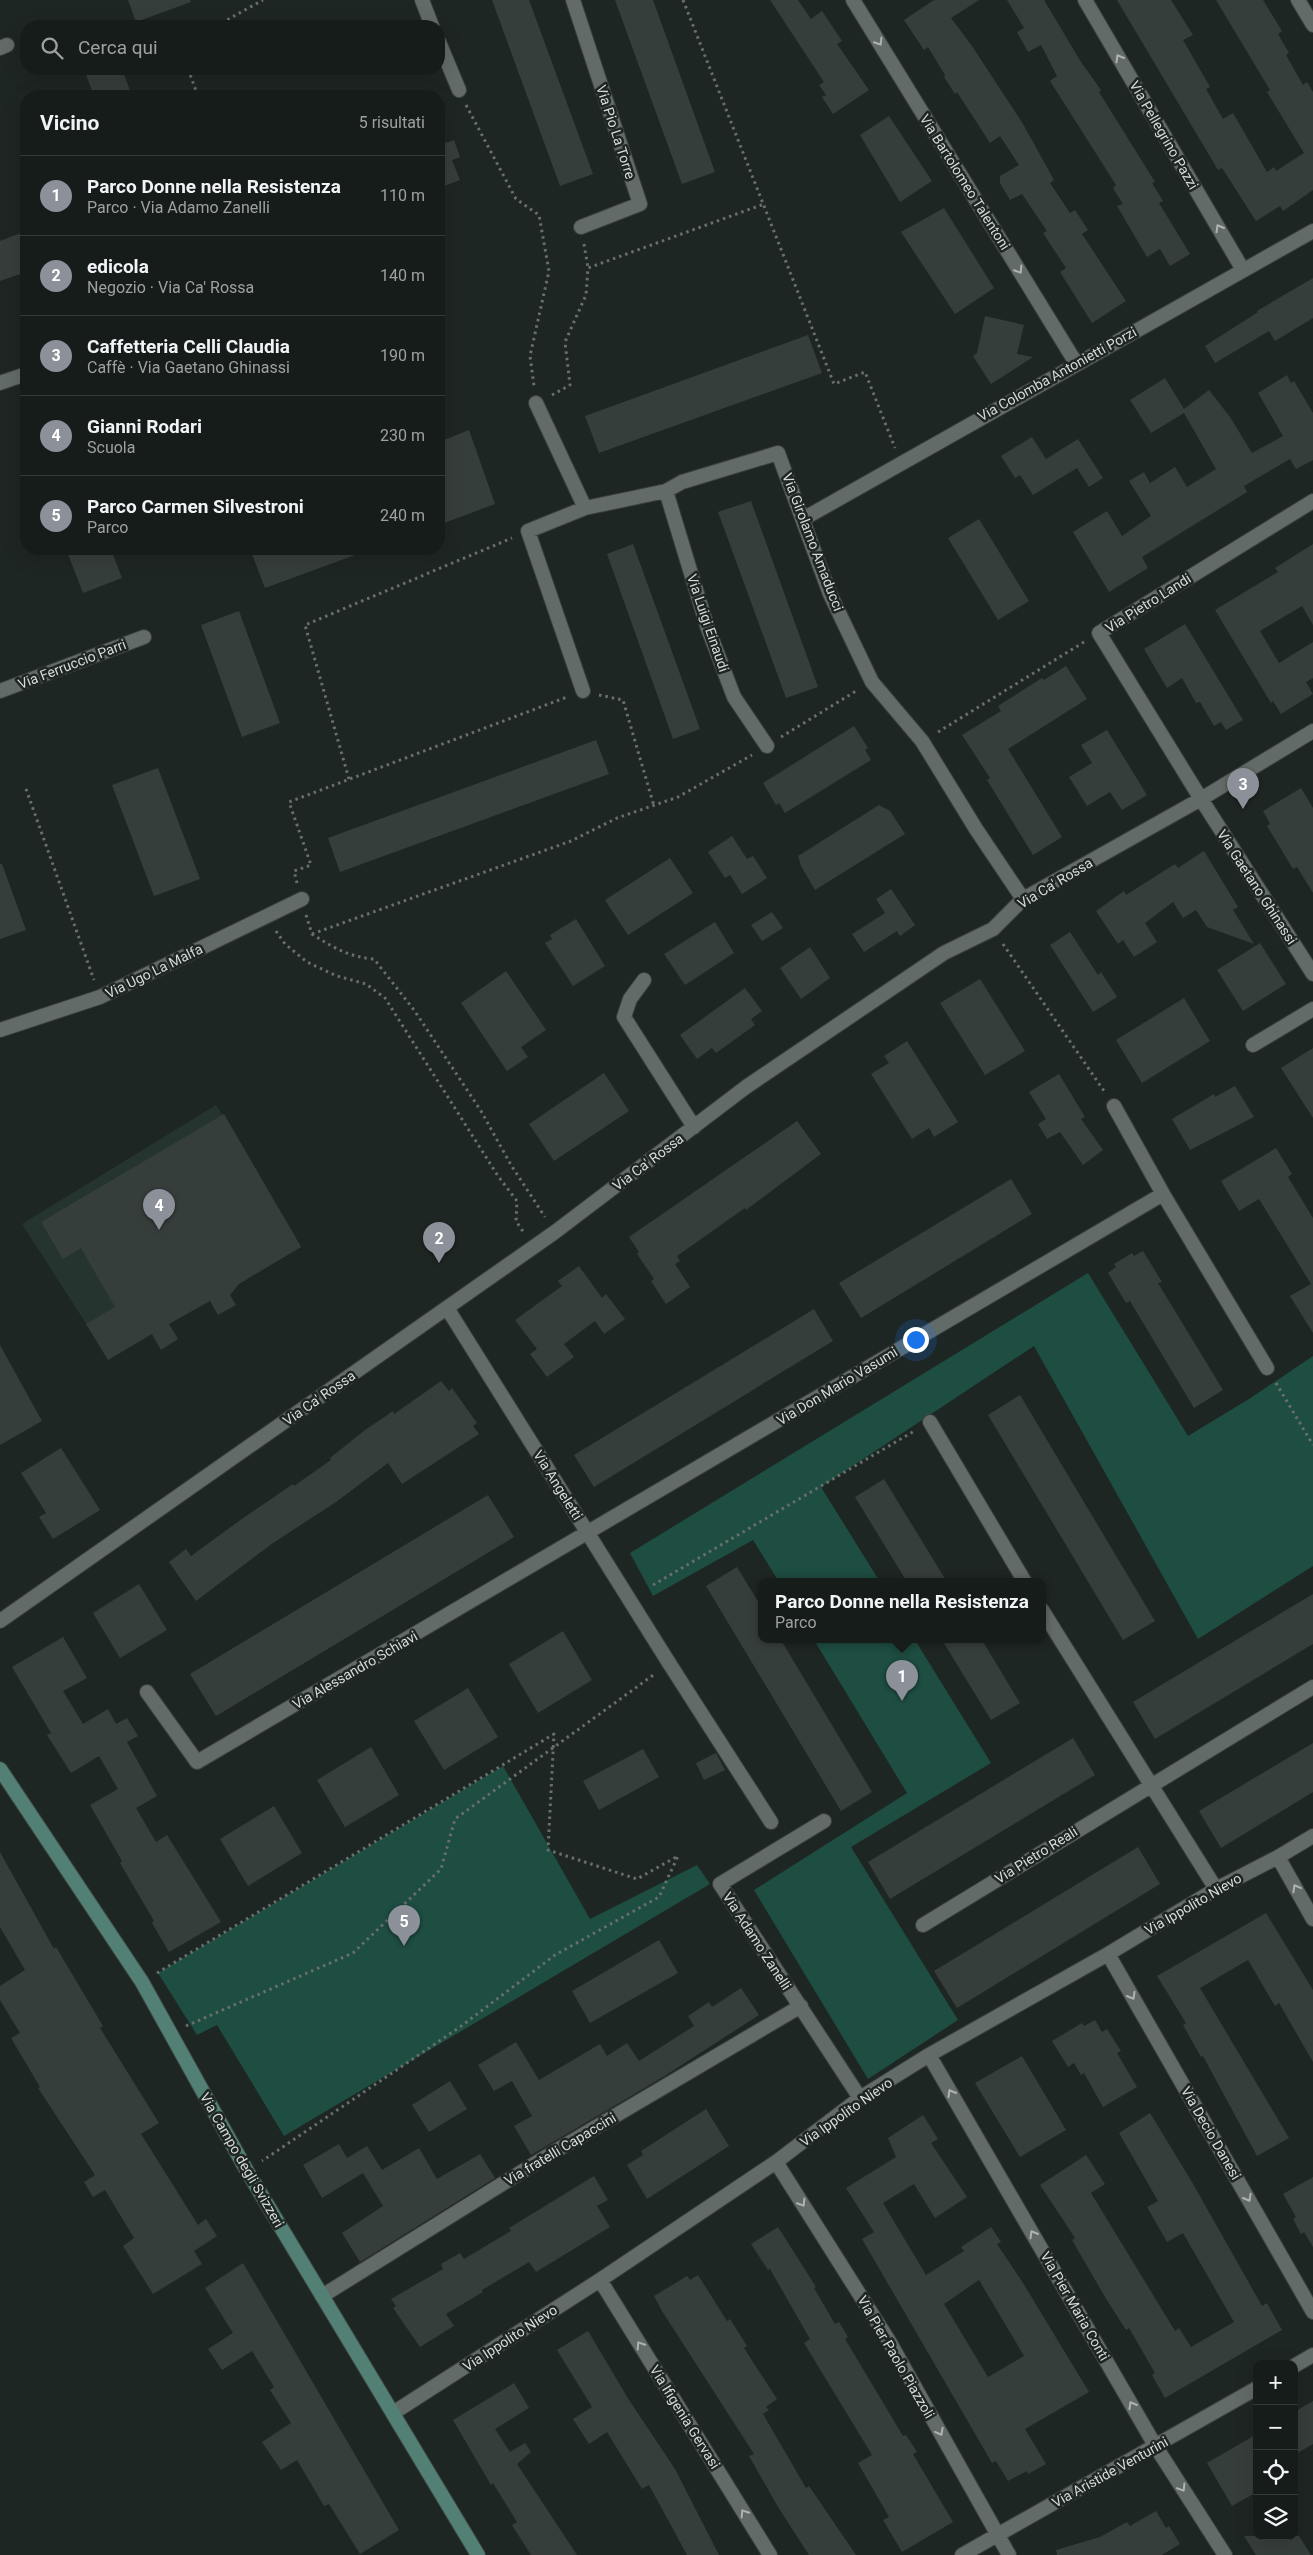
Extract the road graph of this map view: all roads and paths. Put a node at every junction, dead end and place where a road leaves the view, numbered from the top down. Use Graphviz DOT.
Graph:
graph roads {
  1 [pos="263,0"];
  2 [pos="422,0"];
  3 [pos="573,0"];
  4 [pos="683,0"];
  5 [pos="853,0"];
  6 [pos="1085,0"];
  7 [pos="1298,0"];
  8 [pos="227,20"];
  9 [pos="430,20"];
  10 [pos="1313,24"];
  11 [pos="445,57"];
  12 [pos="190,75"];
  13 [pos="196,90"];
  14 [pos="458,90"];
  15 [pos="764,204"];
  16 [pos="581,227"];
  17 [pos="1313,231"];
  18 [pos="588,268"];
  19 [pos="1243,270"];
  20 [pos="1076,363"];
  21 [pos="20,376"];
  22 [pos="0,383"];
  23 [pos="536,403"];
  24 [pos="901,463"];
  25 [pos="666,491"];
  26 [pos="1313,502"];
  27 [pos="585,508"];
  28 [pos="803,519"];
  29 [pos="528,531"];
  30 [pos="1099,633"];
  31 [pos="144,637"];
  32 [pos="872,682"];
  33 [pos="0,691"];
  34 [pos="583,691"];
  35 [pos="1313,731"];
  36 [pos="922,741"];
  37 [pos="767,746"];
  38 [pos="349,779"];
  39 [pos="26,790"];
  40 [pos="1201,800"];
  41 [pos="654,806"];
  42 [pos="302,899"];
  43 [pos="1023,899"];
  44 [pos="266,916"];
  45 [pos="993,928"];
  46 [pos="312,934"];
  47 [pos="1313,974"];
  48 [pos="644,980"];
  49 [pos="100,997"];
  50 [pos="1313,1009"];
  51 [pos="0,1030"];
  52 [pos="1254,1045"];
  53 [pos="1114,1106"];
  54 [pos="694,1127"];
  55 [pos="1163,1194"];
  56 [pos="555,1232"];
  57 [pos="534,1248"];
  58 [pos="447,1308"];
  59 [pos="1267,1368"];
  60 [pos="930,1422"];
  61 [pos="1313,1445"];
  62 [pos="588,1533"];
  63 [pos="1023,1578"];
  64 [pos="653,1585"];
  65 [pos="1046,1617"];
  66 [pos="0,1621"];
  67 [pos="669,1663"];
  68 [pos="1313,1687"];
  69 [pos="147,1692"];
  70 [pos="553,1746"];
  71 [pos="0,1769"];
  72 [pos="1149,1785"];
  73 [pos="772,1822"];
  74 [pos="824,1822"];
  75 [pos="1313,1836"];
  76 [pos="1278,1857"];
  77 [pos="1216,1889"];
  78 [pos="1313,1919"];
  79 [pos="923,1925"];
  80 [pos="1108,1954"];
  81 [pos="142,1982"];
  82 [pos="800,2006"];
  83 [pos="170,2033"];
  84 [pos="929,2055"];
  85 [pos="860,2098"];
  86 [pos="776,2162"];
  87 [pos="247,2171"];
  88 [pos="600,2280"];
  89 [pos="322,2296"];
  90 [pos="1313,2312"];
  91 [pos="1313,2356"];
  92 [pos="1298,2364"];
  93 [pos="1253,2390"];
  94 [pos="394,2413"];
  95 [pos="1156,2447"];
  96 [pos="997,2534"];
  97 [pos="478,2555"];
  98 [pos="770,2555"];
  99 [pos="962,2555"];
  100 [pos="1009,2555"];
  101 [pos="1225,2555"];
  1 -- 8 [label="path"];
  2 -- 9 [label="street"];
  3 -- 16 [label="street, Via Pio La Torre"];
  4 -- 15 [label="path"];
  5 -- 20 [label="street, Via Bartolomeo Talentoni, one-way"];
  19 -- 6 [label="street, Via Pellegrino Pazzi, one-way"];
  7 -- 10 [label="street"];
  11 -- 14 [label="street"];
  12 -- 13 [label="path"];
  14 -- 23 [label="path"];
  15 -- 18 [label="path"];
  15 -- 24 [label="path"];
  16 -- 18 [label="path"];
  17 -- 19 [label="street, Via Colomba Antonietti Porzi"];
  18 -- 23 [label="path"];
  19 -- 20 [label="street, Via Colomba Antonietti Porzi"];
  20 -- 24 [label="street, Via Colomba Antonietti Porzi"];
  21 -- 22 [label="street"];
  23 -- 27 [label="street"];
  24 -- 28 [label="street, Via Colomba Antonietti Porzi"];
  25 -- 27 [label="street, Via Girolamo Amaducci"];
  25 -- 28 [label="street, Via Girolamo Amaducci"];
  25 -- 37 [label="street, Via Luigi Einaudi"];
  26 -- 30 [label="street, Via Pietro Landi"];
  27 -- 29 [label="street, Via Girolamo Amaducci"];
  28 -- 32 [label="street, Via Girolamo Amaducci"];
  29 -- 34 [label="street"];
  29 -- 38 [label="path"];
  30 -- 36 [label="path"];
  30 -- 40 [label="street, Via Pietro Landi"];
  31 -- 33 [label="street, Via Ferruccio Parri"];
  32 -- 36 [label="street, Via Girolamo Amaducci"];
  32 -- 37 [label="path"];
  34 -- 38 [label="path"];
  34 -- 41 [label="path"];
  35 -- 40 [label="street, Via Ca' Rossa"];
  36 -- 43 [label="street, Via Girolamo Amaducci"];
  37 -- 41 [label="path"];
  38 -- 42 [label="path"];
  39 -- 49 [label="path"];
  40 -- 43 [label="street, Via Ca' Rossa"];
  40 -- 47 [label="street, Via Gaetano Ghinassi"];
  41 -- 46 [label="path"];
  42 -- 44 [label="street, Via Ugo La Malfa"];
  42 -- 46 [label="path"];
  43 -- 45 [label="street, Via Ca' Rossa"];
  44 -- 49 [label="street, Via Ugo La Malfa"];
  44 -- 57 [label="path"];
  45 -- 53 [label="path"];
  45 -- 54 [label="street, Via Ca' Rossa"];
  46 -- 56 [label="path"];
  48 -- 54 [label="street"];
  49 -- 51 [label="street, Via Ugo La Malfa"];
  50 -- 52 [label="street"];
  53 -- 55 [label="street"];
  54 -- 56 [label="street, Via Ca' Rossa"];
  55 -- 59 [label="street"];
  55 -- 62 [label="street, Via Don Mario Vasumi"];
  56 -- 57 [label="street, Via Ca' Rossa"];
  57 -- 58 [label="street, Via Ca' Rossa"];
  58 -- 62 [label="street, Via Angeletti"];
  58 -- 66 [label="street, Via Ca' Rossa"];
  59 -- 61 [label="path"];
  60 -- 63 [label="street"];
  60 -- 64 [label="path"];
  62 -- 67 [label="street, Via Angeletti"];
  62 -- 69 [label="street, Via Alessandro Schiavi"];
  65 -- 72 [label="street"];
  67 -- 70 [label="path"];
  67 -- 73 [label="street, Via Angeletti"];
  68 -- 72 [label="street, Via Pietro Reali"];
  70 -- 81 [label="path"];
  70 -- 83 [label="path"];
  70 -- 87 [label="path"];
  71 -- 81 [label="main road, Via Campo degli Svizzeri"];
  72 -- 77 [label="street"];
  72 -- 79 [label="street, Via Pietro Reali"];
  74 -- 82 [label="street, Via Adamo Zanelli"];
  75 -- 76 [label="street, Via Ippolito Nievo"];
  76 -- 77 [label="street, Via Ippolito Nievo"];
  78 -- 76 [label="street, one-way"];
  77 -- 80 [label="street, Via Ippolito Nievo"];
  80 -- 84 [label="street, Via Ippolito Nievo"];
  80 -- 90 [label="street, Via Decio Danesi, one-way"];
  81 -- 83 [label="main road, Via Campo degli Svizzeri"];
  82 -- 85 [label="street, Via Adamo Zanelli"];
  82 -- 89 [label="street, Via fratelli Capaccini"];
  83 -- 87 [label="main road, Via Campo degli Svizzeri"];
  84 -- 85 [label="street, Via Ippolito Nievo"];
  95 -- 84 [label="street, Via Pier Maria Conti, one-way"];
  85 -- 86 [label="street, Via Ippolito Nievo"];
  86 -- 88 [label="street, Via Ippolito Nievo"];
  86 -- 96 [label="street, Via Pier Paolo Piazzoli, one-way"];
  87 -- 89 [label="main road, Via Campo degli Svizzeri"];
  88 -- 94 [label="street, Via Ippolito Nievo"];
  98 -- 88 [label="street, Via Ifigenia Gervasi, one-way"];
  89 -- 94 [label="main road, Via Campo degli Svizzeri"];
  91 -- 92 [label="street"];
  93 -- 95 [label="street, Via Aristide Venturini"];
  94 -- 97 [label="main road, Via Campo degli Svizzeri"];
  95 -- 96 [label="street, Via Aristide Venturini"];
  95 -- 101 [label="street, Via Pier Maria Conti, one-way"];
  96 -- 99 [label="street, Via Aristide Venturini"];
  96 -- 100 [label="street, Via Pier Paolo Piazzoli"];
}
